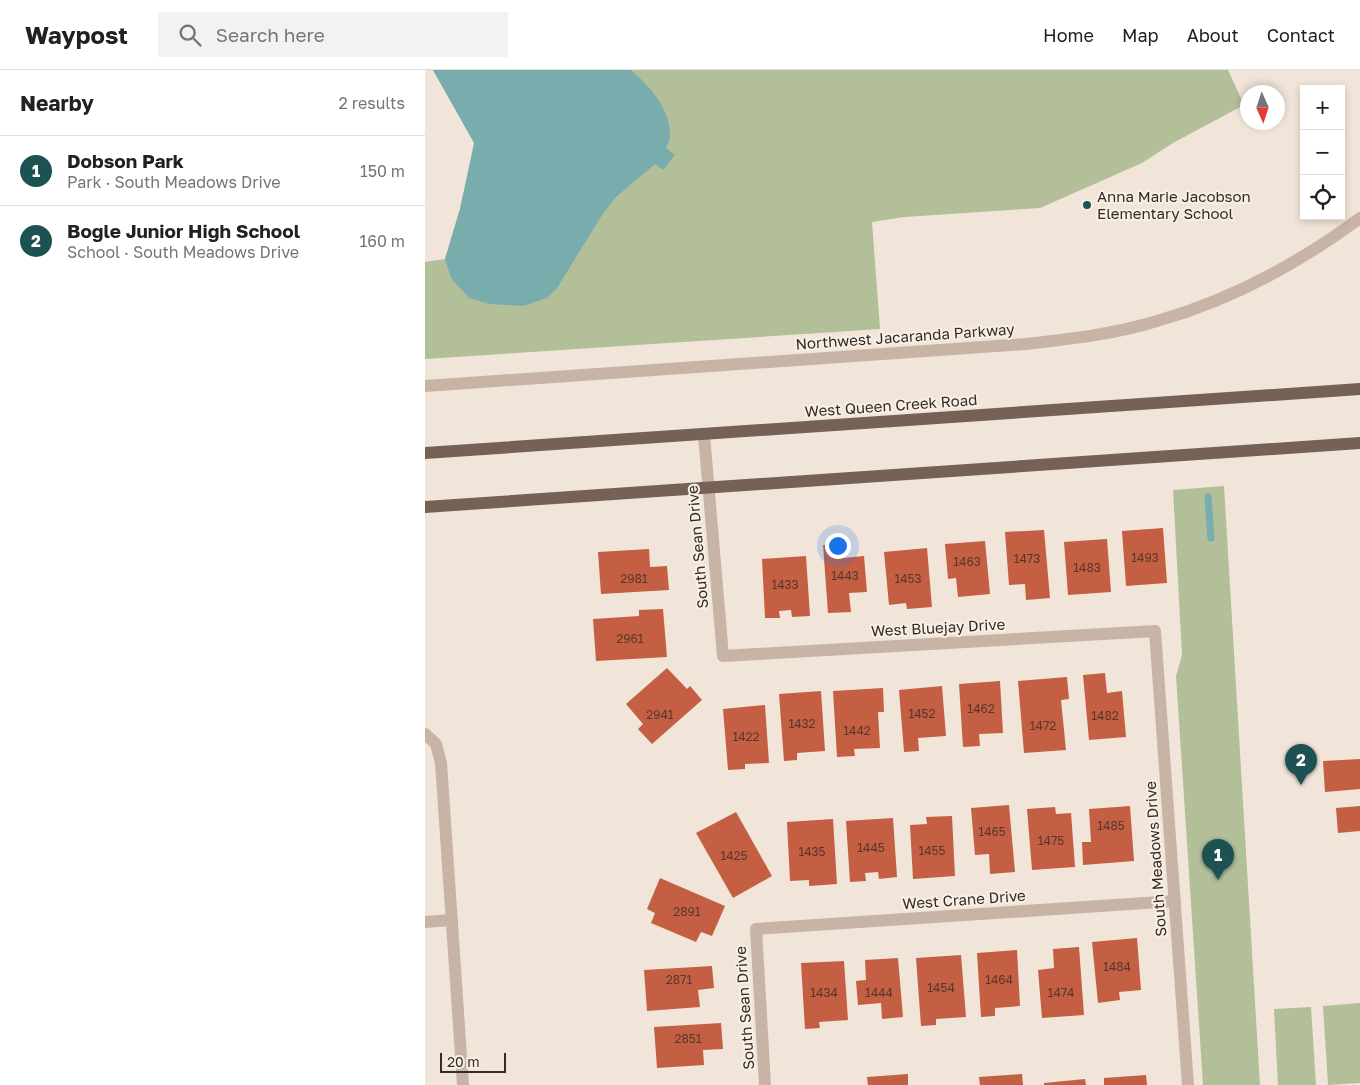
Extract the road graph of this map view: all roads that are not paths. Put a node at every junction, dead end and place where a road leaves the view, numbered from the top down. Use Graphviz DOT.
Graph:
graph roads {
  1 [pos="1360,218"];
  2 [pos="425,386"];
  3 [pos="1360,389"];
  4 [pos="705,435"];
  5 [pos="1360,444"];
  6 [pos="425,454"];
  7 [pos="708,488"];
  8 [pos="425,507"];
  9 [pos="1155,631"];
  10 [pos="723,656"];
  11 [pos="425,734"];
  12 [pos="1175,901"];
  13 [pos="453,920"];
  14 [pos="425,922"];
  15 [pos="756,929"];
  16 [pos="463,1085"];
  17 [pos="765,1085"];
  18 [pos="1188,1085"];
  1 -- 2 [label="street, Northwest Jacaranda Parkway"];
  3 -- 4 [label="main road, West Queen Creek Road"];
  4 -- 6 [label="main road, West Queen Creek Road"];
  4 -- 7 [label="street, South Sean Drive"];
  5 -- 7 [label="main road"];
  7 -- 8 [label="main road"];
  7 -- 10 [label="street, South Sean Drive"];
  9 -- 10 [label="street, West Bluejay Drive"];
  9 -- 12 [label="street, South Meadows Drive"];
  11 -- 13 [label="street"];
  12 -- 15 [label="street, West Crane Drive"];
  12 -- 18 [label="street, South Meadows Drive"];
  13 -- 14 [label="street"];
  13 -- 16 [label="street"];
  15 -- 17 [label="street, South Sean Drive"];
}
